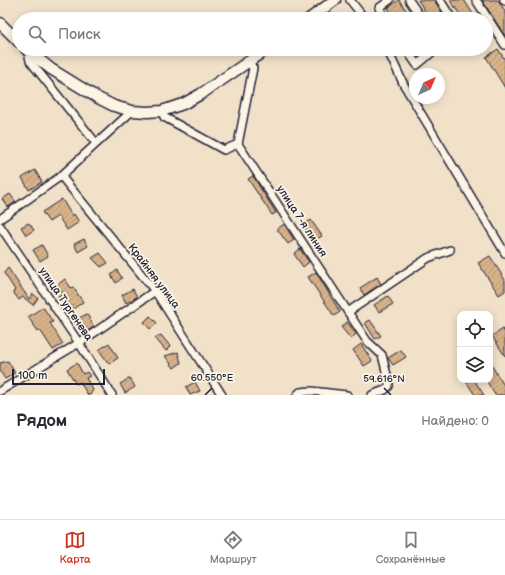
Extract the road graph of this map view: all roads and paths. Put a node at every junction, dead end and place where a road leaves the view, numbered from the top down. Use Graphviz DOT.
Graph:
graph roads {
  1 [pos="335,0"];
  2 [pos="350,0"];
  3 [pos="390,0"];
  4 [pos="409,0"];
  5 [pos="440,0"];
  6 [pos="476,0"];
  7 [pos="319,12"];
  8 [pos="359,12"];
  9 [pos="382,12"];
  10 [pos="417,12"];
  11 [pos="448,12"];
  12 [pos="484,12"];
  13 [pos="0,23"];
  14 [pos="493,26"];
  15 [pos="12,35"];
  16 [pos="505,44"];
  17 [pos="29,56"];
  18 [pos="34,56"];
  19 [pos="257,56"];
  20 [pos="390,56"];
  21 [pos="411,56"];
  22 [pos="428,56"];
  23 [pos="249,62"];
  24 [pos="132,111"];
  25 [pos="162,111"];
  26 [pos="96,144"];
  27 [pos="238,144"];
  28 [pos="61,176"];
  29 [pos="0,219"];
  30 [pos="0,226"];
  31 [pos="450,250"];
  32 [pos="505,253"];
  33 [pos="155,291"];
  34 [pos="348,312"];
  35 [pos="79,343"];
  36 [pos="0,393"];
  37 [pos="112,395"];
  38 [pos="222,395"];
  39 [pos="297,395"];
  40 [pos="347,395"];
  41 [pos="372,395"];
  1 -- 7 [label="main road"];
  2 -- 8 [label="street"];
  3 -- 9 [label="street"];
  4 -- 10 [label="street"];
  5 -- 11 [label="street"];
  6 -- 12 [label="street"];
  13 -- 15 [label="main road"];
  14 -- 16 [label="street"];
  17 -- 26 [label="street"];
  18 -- 24 [label="main road"];
  19 -- 23 [label="main road"];
  20 -- 32 [label="street"];
  21 -- 22 [label="street"];
  23 -- 25 [label="main road"];
  23 -- 27 [label="street"];
  24 -- 25 [label="main road"];
  24 -- 26 [label="street"];
  25 -- 27 [label="street"];
  26 -- 28 [label="street"];
  27 -- 34 [label="street, улица 7-я линия"];
  28 -- 29 [label="street"];
  28 -- 33 [label="street, Крайняя улица"];
  30 -- 35 [label="street, улица Тургенева"];
  31 -- 34 [label="street"];
  33 -- 35 [label="street"];
  33 -- 38 [label="street, Крайняя улица"];
  34 -- 41 [label="street, улица 7-я линия"];
  35 -- 36 [label="street"];
  35 -- 37 [label="street, улица Тургенева"];
  39 -- 40 [label="street"];
}
